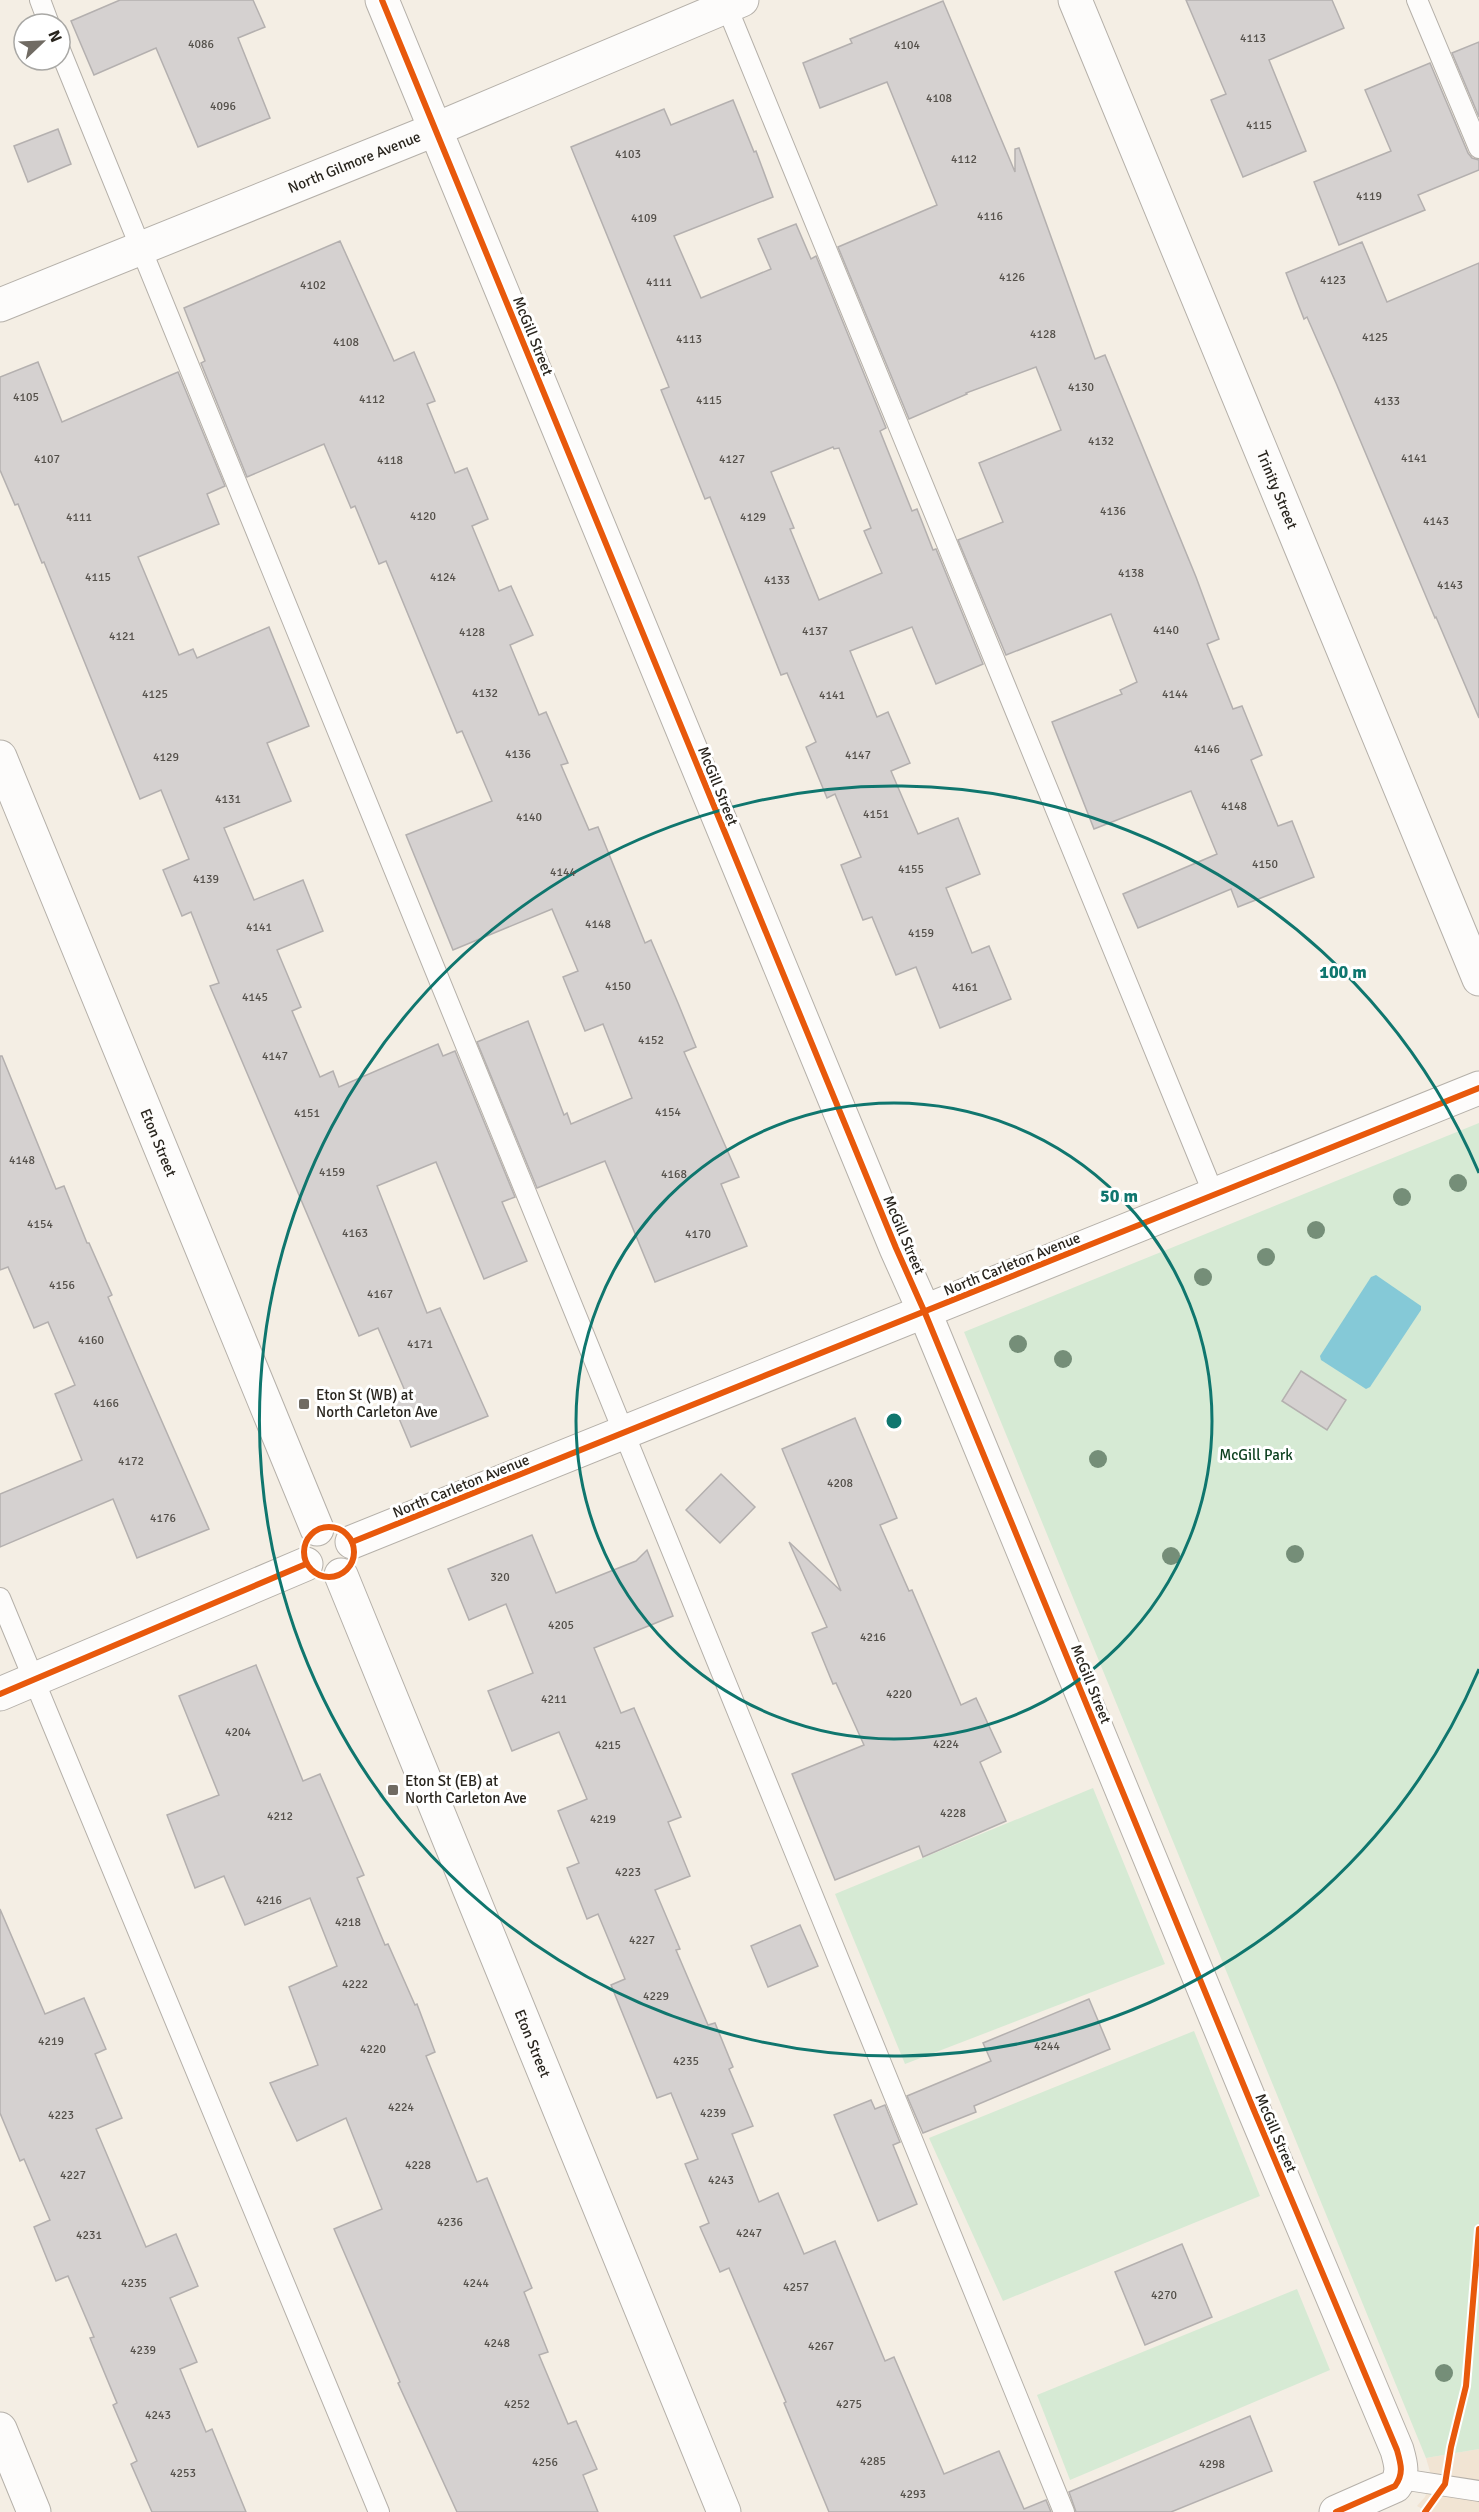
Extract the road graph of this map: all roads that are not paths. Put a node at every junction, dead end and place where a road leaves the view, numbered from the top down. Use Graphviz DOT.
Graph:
graph roads {
  1 [pos="382,0"];
  2 [pos="1076,0"];
  3 [pos="1417,0"];
  4 [pos="731,2"];
  5 [pos="69,72"];
  6 [pos="434,130"];
  7 [pos="1479,148"];
  8 [pos="141,250"];
  9 [pos="0,305"];
  10 [pos="0,757"];
  11 [pos="1479,979"];
  12 [pos="1479,1088"];
  13 [pos="1214,1195"];
  14 [pos="925,1312"];
  15 [pos="625,1434"];
  16 [pos="317,1529"];
  17 [pos="352,1542"];
  18 [pos="306,1564"];
  19 [pos="341,1575"];
  20 [pos="0,1598"];
  21 [pos="35,1680"];
  22 [pos="0,1694"];
  23 [pos="0,2429"];
  24 [pos="1401,2479"];
  25 [pos="1479,2491"];
  26 [pos="34,2512"];
  27 [pos="379,2512"];
  28 [pos="724,2512"];
  29 [pos="1064,2512"];
  30 [pos="1336,2512"];
  1 -- 6 [label="street, McGill Street"];
  2 -- 11 [label="street, Trinity Street"];
  3 -- 7 [label="lane"];
  4 -- 6 [label="street, North Gilmore Avenue"];
  4 -- 13 [label="lane"];
  5 -- 8 [label="lane"];
  6 -- 8 [label="street, North Gilmore Avenue"];
  6 -- 14 [label="street, McGill Street"];
  8 -- 9 [label="street, North Gilmore Avenue"];
  8 -- 15 [label="lane"];
  10 -- 16 [label="street, Eton Street"];
  12 -- 13 [label="street, North Carleton Avenue"];
  13 -- 14 [label="street, North Carleton Avenue"];
  14 -- 15 [label="street, North Carleton Avenue"];
  14 -- 24 [label="street, McGill Street"];
  15 -- 17 [label="street, North Carleton Avenue"];
  15 -- 29 [label="lane"];
  16 -- 17 [label="street"];
  16 -- 18 [label="street"];
  17 -- 19 [label="street"];
  18 -- 19 [label="street"];
  18 -- 21 [label="street"];
  19 -- 28 [label="street, Eton Street"];
  20 -- 21 [label="lane"];
  21 -- 22 [label="street"];
  21 -- 27 [label="lane"];
  23 -- 26 [label="street"];
  24 -- 25 [label="lane"];
  24 -- 30 [label="street"];
}
